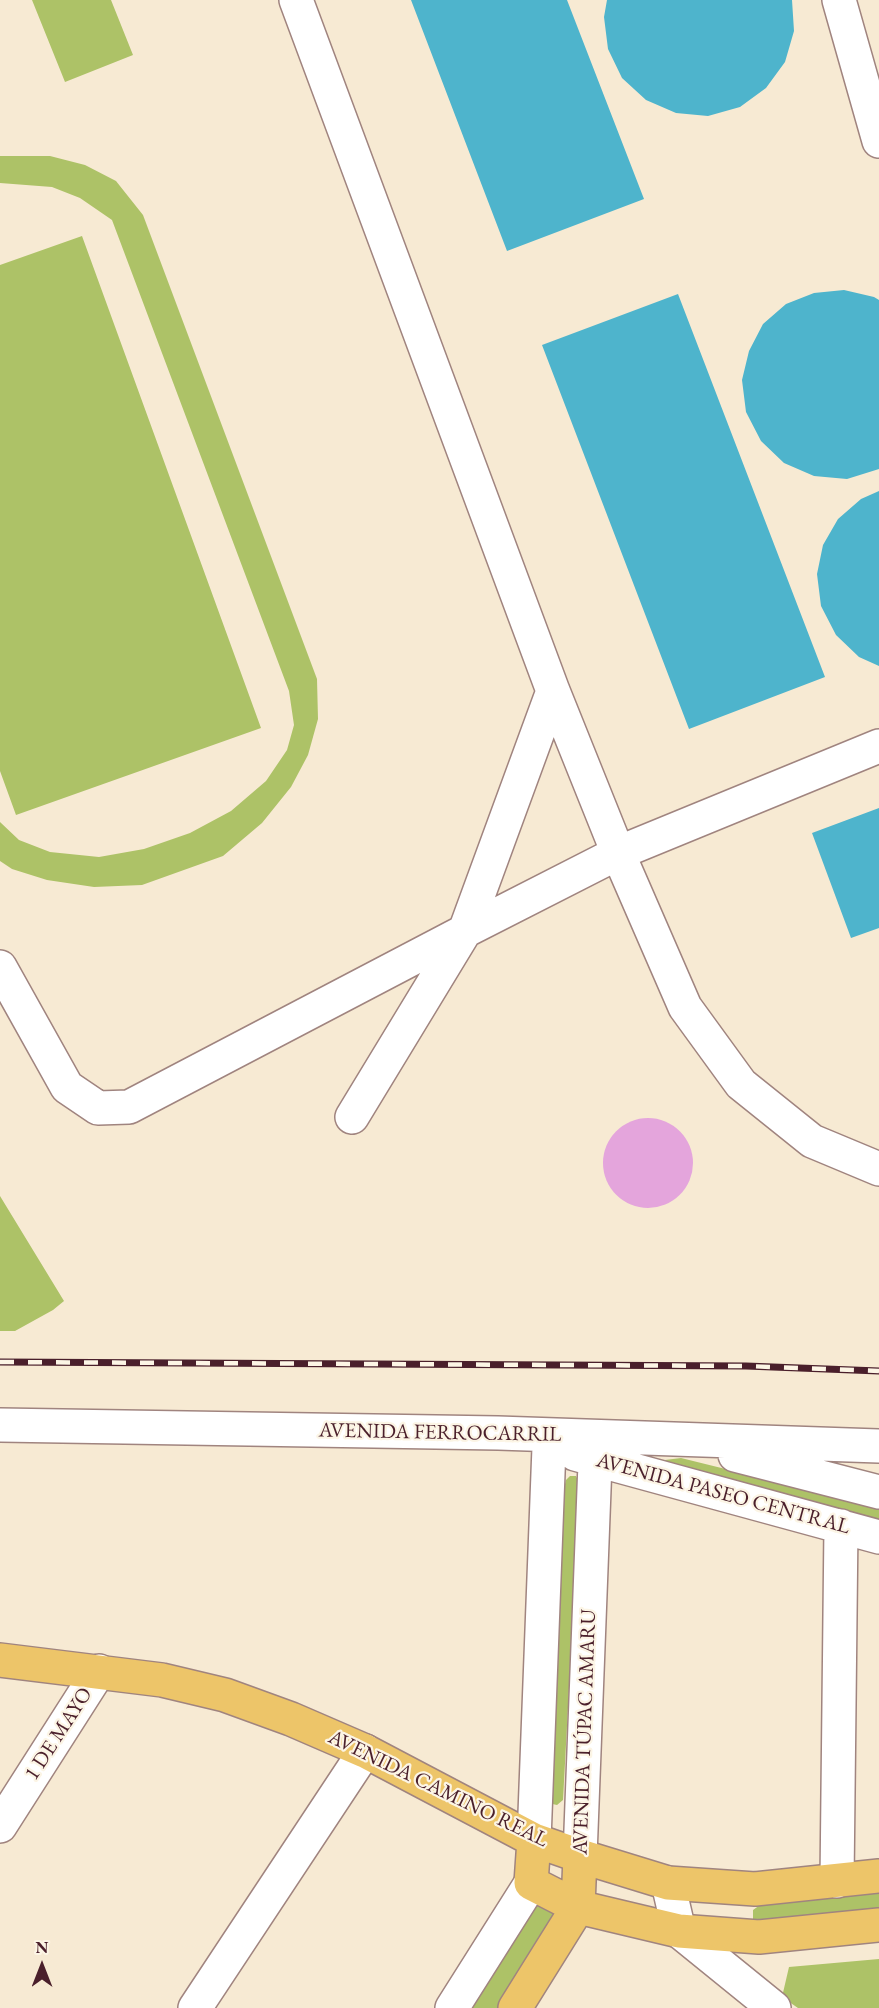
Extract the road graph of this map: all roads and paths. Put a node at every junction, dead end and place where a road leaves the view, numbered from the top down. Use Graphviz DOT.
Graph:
graph roads {
  1 [pos="296,0"];
  2 [pos="839,0"];
  3 [pos="879,141"];
  4 [pos="553,691"];
  5 [pos="879,746"];
  6 [pos="618,853"];
  7 [pos="465,931"];
  8 [pos="0,967"];
  9 [pos="352,1117"];
  10 [pos="879,1169"];
  11 [pos="0,1425"];
  12 [pos="498,1433"];
  13 [pos="668,1439"];
  14 [pos="879,1446"];
  15 [pos="549,1447"];
  16 [pos="595,1448"];
  17 [pos="879,1492"];
  18 [pos="841,1526"];
  19 [pos="879,1537"];
  20 [pos="0,1660"];
  21 [pos="99,1671"];
  22 [pos="366,1751"];
  23 [pos="0,1826"];
  24 [pos="534,1840"];
  25 [pos="580,1856"];
  26 [pos="879,1876"];
  27 [pos="837,1881"];
  28 [pos="531,1883"];
  29 [pos="668,1883"];
  30 [pos="578,1907"];
  31 [pos="879,1925"];
  32 [pos="679,1931"];
  33 [pos="195,2008"];
  34 [pos="452,2008"];
  35 [pos="515,2008"];
  36 [pos="774,2008"];
  1 -- 4 [label="street"];
  2 -- 3 [label="street"];
  4 -- 6 [label="street"];
  4 -- 7 [label="street"];
  5 -- 6 [label="street"];
  6 -- 7 [label="street"];
  6 -- 10 [label="street"];
  7 -- 8 [label="street"];
  7 -- 9 [label="street"];
  11 -- 12 [label="street, AVENIDA FERROCARRIL"];
  12 -- 15 [label="street, AVENIDA PASEO CENTRAL"];
  12 -- 16 [label="street, AVENIDA FERROCARRIL"];
  13 -- 14 [label="street, AVENIDA FERROCARRIL"];
  13 -- 16 [label="street, AVENIDA FERROCARRIL"];
  13 -- 17 [label="street, AVENIDA PASEO CENTRAL"];
  15 -- 16 [label="street, AVENIDA PASEO CENTRAL"];
  15 -- 24 [label="street"];
  16 -- 18 [label="street, AVENIDA PASEO CENTRAL"];
  16 -- 25 [label="street, AVENIDA TÚPAC AMARU"];
  18 -- 19 [label="street, AVENIDA PASEO CENTRAL"];
  18 -- 27 [label="street"];
  20 -- 21 [label="main road, AVENIDA CAMINO REAL"];
  21 -- 22 [label="main road, AVENIDA CAMINO REAL"];
  21 -- 23 [label="street, 1 DE MAYO"];
  22 -- 24 [label="main road, AVENIDA CAMINO REAL"];
  22 -- 33 [label="street"];
  24 -- 25 [label="main road, AVENIDA CAMINO REAL"];
  24 -- 28 [label="main road"];
  25 -- 29 [label="main road, AVENIDA CAMINO REAL"];
  25 -- 30 [label="main road, AVENIDA TÚPAC AMARU"];
  26 -- 27 [label="main road, AVENIDA CAMINO REAL"];
  27 -- 29 [label="main road, AVENIDA CAMINO REAL"];
  28 -- 30 [label="main road"];
  28 -- 34 [label="street"];
  29 -- 32 [label="street"];
  30 -- 32 [label="main road"];
  30 -- 35 [label="main road, AVENIDA TÚPAC AMARU"];
  31 -- 32 [label="main road"];
  32 -- 36 [label="street"];
}
